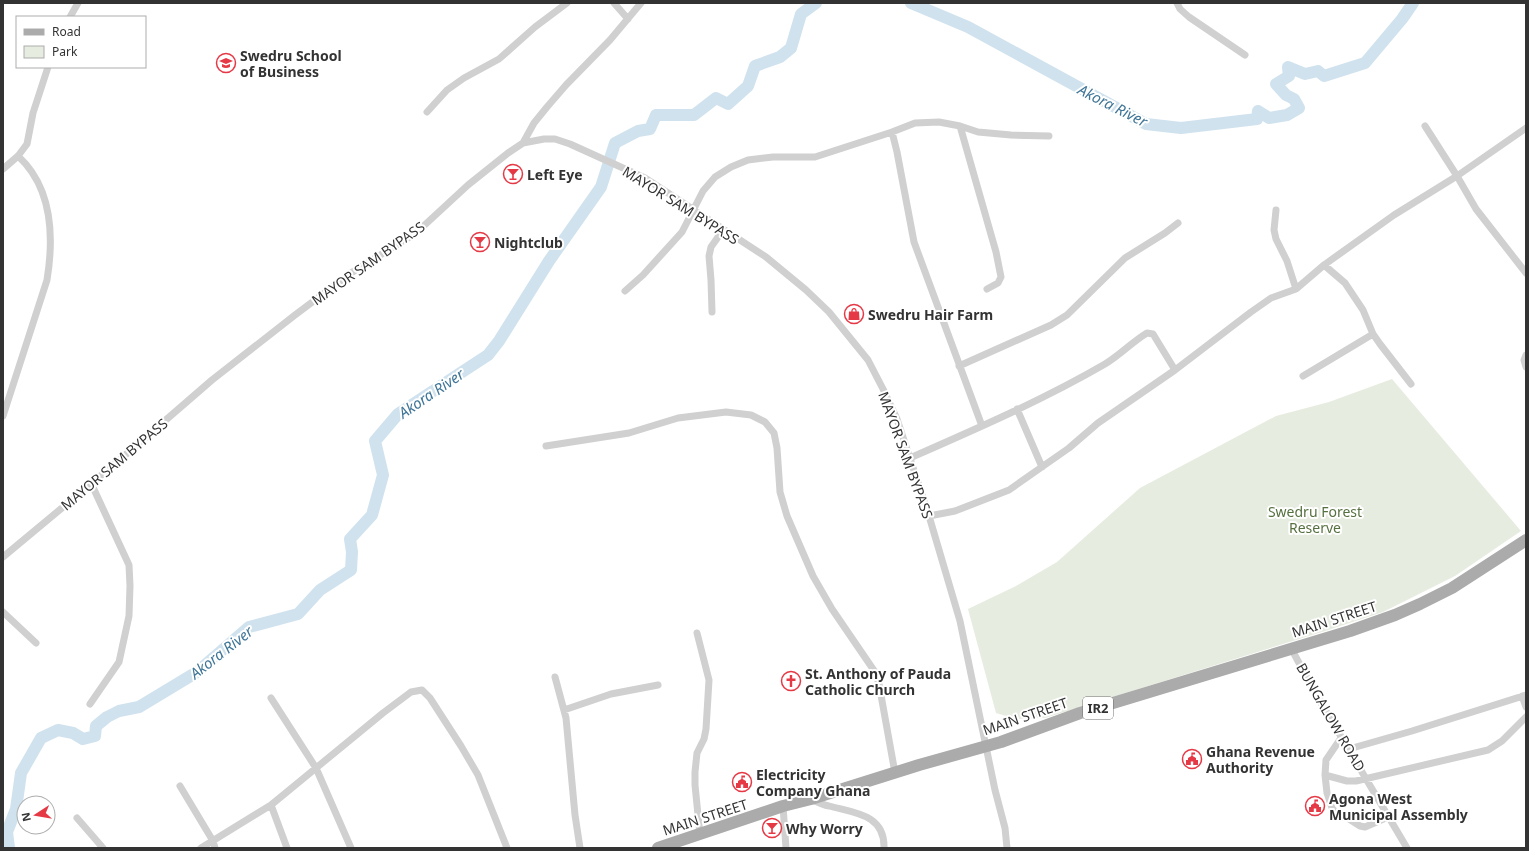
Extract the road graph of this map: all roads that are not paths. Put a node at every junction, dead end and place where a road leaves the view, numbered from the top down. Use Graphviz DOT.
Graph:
graph roads {
  1 [pos="78,3"];
  2 [pos="567,3"];
  3 [pos="614,3"];
  4 [pos="641,3"];
  5 [pos="1177,3"];
  6 [pos="71,16"];
  7 [pos="628,19"];
  8 [pos="1245,54"];
  9 [pos="48,68"];
  10 [pos="427,112"];
  11 [pos="960,126"];
  12 [pos="1425,126"];
  13 [pos="1526,128"];
  14 [pos="892,132"];
  15 [pos="1049,136"];
  16 [pos="523,143"];
  17 [pos="18,156"];
  18 [pos="3,168"];
  19 [pos="1457,176"];
  20 [pos="694,209"];
  21 [pos="1276,210"];
  22 [pos="1178,223"];
  23 [pos="723,230"];
  24 [pos="1324,265"];
  25 [pos="1526,273"];
  26 [pos="986,289"];
  27 [pos="1296,289"];
  28 [pos="626,291"];
  29 [pos="712,312"];
  30 [pos="1373,334"];
  31 [pos="1526,354"];
  32 [pos="960,366"];
  33 [pos="1526,367"];
  34 [pos="1175,370"];
  35 [pos="1303,376"];
  36 [pos="1411,384"];
  37 [pos="1017,409"];
  38 [pos="3,416"];
  39 [pos="982,426"];
  40 [pos="546,446"];
  41 [pos="910,458"];
  42 [pos="1042,467"];
  43 [pos="91,482"];
  44 [pos="929,516"];
  45 [pos="1526,540"];
  46 [pos="3,557"];
  47 [pos="3,612"];
  48 [pos="697,633"];
  49 [pos="36,643"];
  50 [pos="1291,648"];
  51 [pos="555,677"];
  52 [pos="658,685"];
  53 [pos="1524,696"];
  54 [pos="271,698"];
  55 [pos="90,704"];
  56 [pos="1526,707"];
  57 [pos="564,710"];
  58 [pos="1526,717"];
  59 [pos="1341,738"];
  60 [pos="986,746"];
  61 [pos="1348,749"];
  62 [pos="316,768"];
  63 [pos="895,773"];
  64 [pos="1325,775"];
  65 [pos="1366,778"];
  66 [pos="180,786"];
  67 [pos="812,799"];
  68 [pos="271,805"];
  69 [pos="783,806"];
  70 [pos="1388,817"];
  71 [pos="78,818"];
  72 [pos="700,835"];
  73 [pos="214,844"];
  74 [pos="103,848"];
  75 [pos="201,848"];
  76 [pos="287,848"];
  77 [pos="351,848"];
  78 [pos="507,848"];
  79 [pos="580,848"];
  80 [pos="658,848"];
  81 [pos="786,848"];
  82 [pos="884,848"];
  83 [pos="1007,848"];
  84 [pos="1407,848"];
  1 -- 6 [label="street"];
  2 -- 10 [label="street"];
  3 -- 7 [label="street"];
  4 -- 7 [label="street"];
  5 -- 8 [label="street"];
  7 -- 16 [label="street"];
  9 -- 17 [label="street"];
  11 -- 14 [label="street"];
  11 -- 15 [label="street"];
  11 -- 26 [label="street"];
  12 -- 19 [label="street"];
  13 -- 19 [label="street"];
  14 -- 20 [label="street"];
  14 -- 32 [label="street"];
  16 -- 20 [label="street, MAYOR SAM BYPASS"];
  16 -- 43 [label="street, MAYOR SAM BYPASS"];
  17 -- 18 [label="street"];
  17 -- 38 [label="street"];
  19 -- 24 [label="street"];
  19 -- 25 [label="street"];
  20 -- 23 [label="street, MAYOR SAM BYPASS"];
  20 -- 28 [label="street"];
  21 -- 27 [label="street"];
  22 -- 32 [label="street"];
  23 -- 29 [label="street"];
  23 -- 41 [label="street, MAYOR SAM BYPASS"];
  24 -- 27 [label="street"];
  24 -- 30 [label="street"];
  27 -- 34 [label="street"];
  30 -- 35 [label="street"];
  30 -- 36 [label="street"];
  31 -- 33 [label="street"];
  32 -- 39 [label="street"];
  34 -- 37 [label="street"];
  34 -- 42 [label="street"];
  37 -- 39 [label="street"];
  37 -- 42 [label="street"];
  39 -- 41 [label="street"];
  40 -- 63 [label="street"];
  41 -- 44 [label="street, MAYOR SAM BYPASS"];
  42 -- 44 [label="street"];
  43 -- 46 [label="street, MAYOR SAM BYPASS"];
  43 -- 55 [label="street"];
  44 -- 60 [label="street, MAYOR SAM BYPASS"];
  45 -- 50 [label="main road, MAIN STREET / IR2"];
  47 -- 49 [label="street"];
  48 -- 72 [label="street"];
  50 -- 59 [label="street, BUNGALOW ROAD"];
  50 -- 60 [label="main road, MAIN STREET / IR2"];
  51 -- 57 [label="street"];
  52 -- 57 [label="street"];
  53 -- 56 [label="street"];
  53 -- 61 [label="street"];
  54 -- 62 [label="street"];
  57 -- 79 [label="street"];
  58 -- 65 [label="street"];
  59 -- 61 [label="street, BUNGALOW ROAD"];
  59 -- 64 [label="street"];
  60 -- 63 [label="main road, MAIN STREET / IR2"];
  60 -- 83 [label="street, MAYOR SAM BYPASS"];
  61 -- 65 [label="street, BUNGALOW ROAD"];
  62 -- 68 [label="street"];
  62 -- 77 [label="street"];
  62 -- 78 [label="street"];
  63 -- 67 [label="main road, MAIN STREET / IR2"];
  64 -- 65 [label="street"];
  64 -- 70 [label="street"];
  65 -- 70 [label="street, BUNGALOW ROAD"];
  66 -- 73 [label="street"];
  67 -- 69 [label="main road, MAIN STREET / IR2"];
  67 -- 82 [label="street"];
  68 -- 73 [label="street"];
  68 -- 76 [label="street"];
  69 -- 72 [label="main road, MAIN STREET / IR2"];
  69 -- 81 [label="street"];
  70 -- 84 [label="street, BUNGALOW ROAD"];
  71 -- 74 [label="street"];
  72 -- 80 [label="main road, MAIN STREET / IR2"];
  73 -- 75 [label="street"];
}
